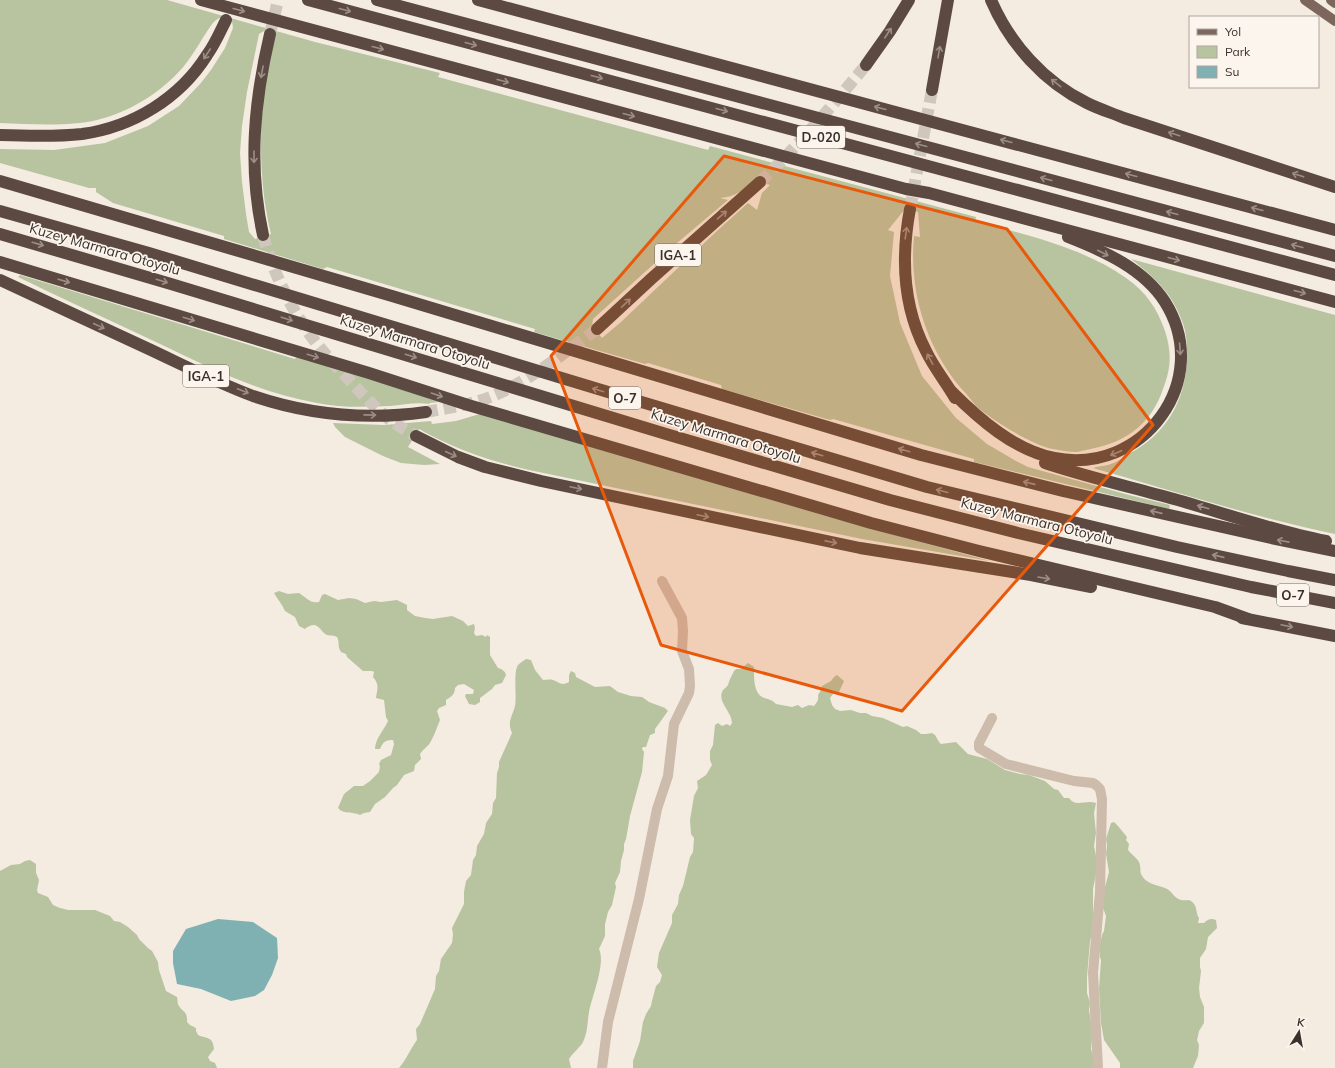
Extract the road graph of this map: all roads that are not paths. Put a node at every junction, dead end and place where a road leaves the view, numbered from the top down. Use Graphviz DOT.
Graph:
graph roads {
  1 [pos="201,0"];
  2 [pos="308,0"];
  3 [pos="377,0"];
  4 [pos="478,0"];
  5 [pos="909,0"];
  6 [pos="948,0"];
  7 [pos="991,0"];
  8 [pos="1305,0"];
  9 [pos="1331,0"];
  10 [pos="1335,3"];
  11 [pos="226,20"];
  12 [pos="1335,21"];
  13 [pos="270,34"];
  14 [pos="866,65"];
  15 [pos="932,90"];
  16 [pos="93,132"];
  17 [pos="0,135"];
  18 [pos="0,141"];
  19 [pos="0,181"];
  20 [pos="760,182"];
  21 [pos="1335,187"];
  22 [pos="906,189"];
  23 [pos="910,210"];
  24 [pos="0,211"];
  25 [pos="1335,230"];
  26 [pos="0,234"];
  27 [pos="263,235"];
  28 [pos="1335,256"];
  29 [pos="0,262"];
  30 [pos="1335,275"];
  31 [pos="0,280"];
  32 [pos="1335,302"];
  33 [pos="597,329"];
  34 [pos="951,391"];
  35 [pos="426,412"];
  36 [pos="416,436"];
  37 [pos="1335,542"];
  38 [pos="1335,550"];
  39 [pos="1335,580"];
  40 [pos="662,581"];
  41 [pos="1335,604"];
  42 [pos="1248,619"];
  43 [pos="1335,636"];
  44 [pos="992,718"];
  45 [pos="602,1068"];
  46 [pos="1098,1068"];
  1 -- 22 [label="highway, one-way"];
  2 -- 30 [label="highway, D-020, one-way"];
  28 -- 3 [label="highway, D-020, one-way"];
  25 -- 4 [label="highway, one-way"];
  14 -- 5 [label="highway, one-way"];
  15 -- 6 [label="highway, one-way"];
  21 -- 7 [label="highway, one-way"];
  8 -- 12 [label="main road"];
  9 -- 10 [label="main road"];
  11 -- 16 [label="highway, one-way"];
  13 -- 27 [label="highway, one-way"];
  16 -- 17 [label="highway"];
  16 -- 18 [label="highway"];
  38 -- 19 [label="highway, one-way"];
  33 -- 20 [label="highway, IGA-1, one-way"];
  22 -- 32 [label="highway, one-way"];
  22 -- 34 [label="highway, one-way"];
  34 -- 23 [label="highway, one-way"];
  39 -- 24 [label="highway, Kuzey Marmara Otoyolu / O-7, one-way"];
  26 -- 41 [label="highway, Kuzey Marmara Otoyolu / O-7, one-way"];
  29 -- 42 [label="highway, one-way"];
  31 -- 35 [label="highway, IGA-1, one-way"];
  37 -- 34 [label="highway, one-way"];
  36 -- 42 [label="highway, one-way"];
  40 -- 45 [label="street"];
  42 -- 43 [label="highway, one-way"];
  44 -- 46 [label="street"];
}
